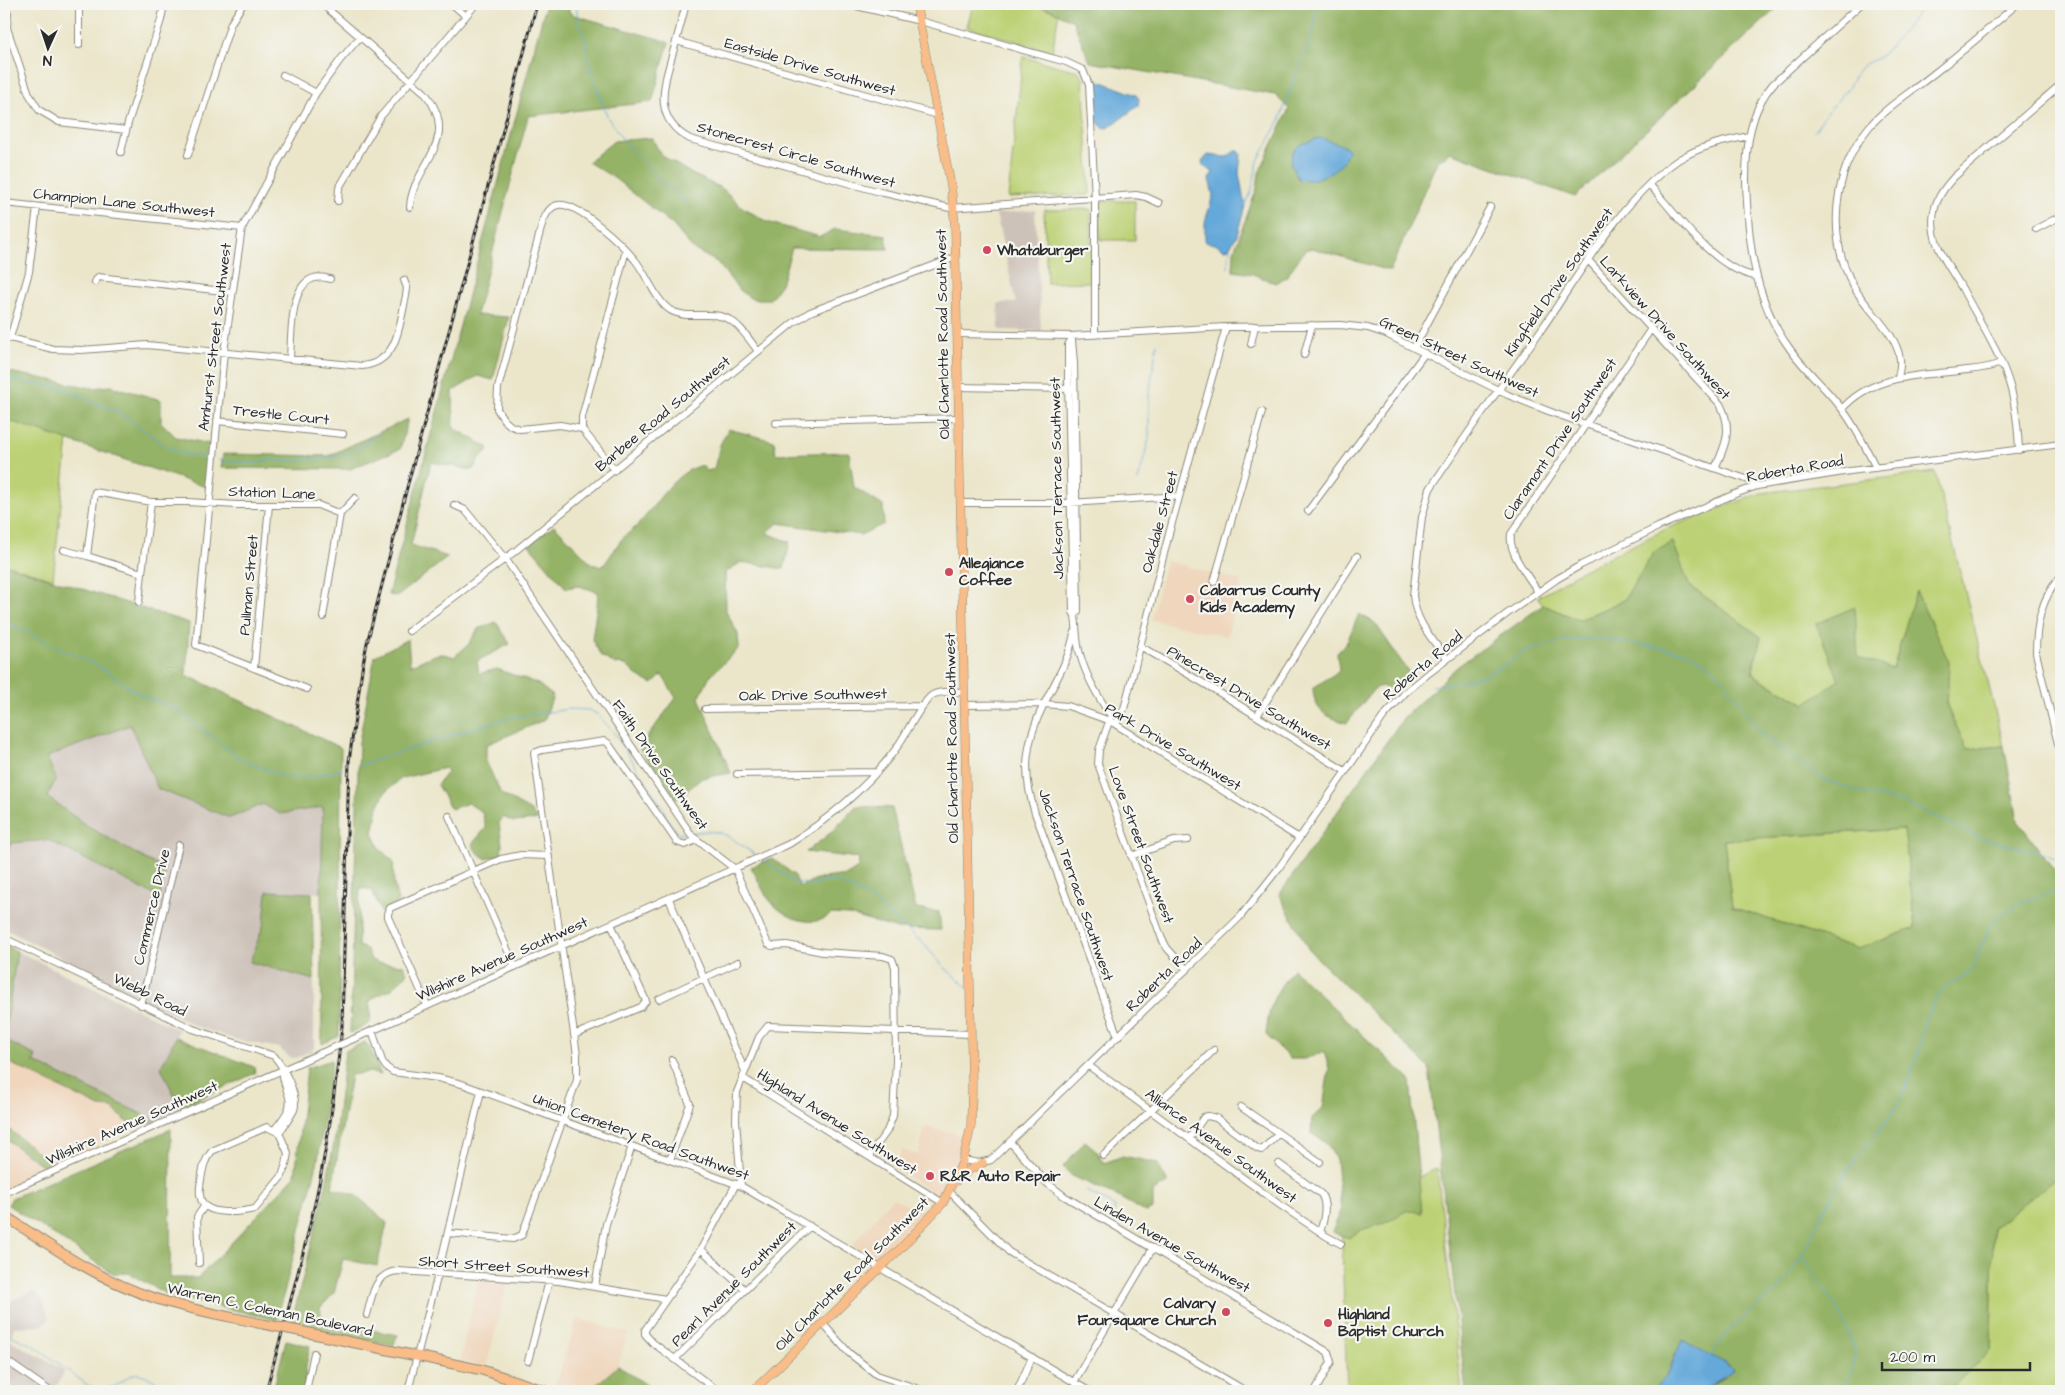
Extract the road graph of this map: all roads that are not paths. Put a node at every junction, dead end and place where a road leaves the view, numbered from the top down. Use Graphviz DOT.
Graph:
graph roads {
  1 [pos="79,4"];
  2 [pos="164,4"];
  3 [pos="243,4"];
  4 [pos="322,4"];
  5 [pos="452,4"];
  6 [pos="476,4"];
  7 [pos="686,4"];
  8 [pos="848,4"];
  9 [pos="916,4"];
  10 [pos="1862,4"];
  11 [pos="2017,4"];
  12 [pos="8,13"];
  13 [pos="466,16"];
  14 [pos="920,21"];
  15 [pos="360,37"];
  16 [pos="676,41"];
  17 [pos="79,46"];
  18 [pos="283,75"];
  19 [pos="411,81"];
  20 [pos="2061,84"];
  21 [pos="316,93"];
  22 [pos="938,115"];
  23 [pos="126,130"];
  24 [pos="1749,136"];
  25 [pos="121,152"];
  26 [pos="188,155"];
  27 [pos="1649,184"];
  28 [pos="1095,198"];
  29 [pos="338,200"];
  30 [pos="4,203"];
  31 [pos="1159,203"];
  32 [pos="37,206"];
  33 [pos="410,207"];
  34 [pos="1490,207"];
  35 [pos="954,208"];
  36 [pos="2061,216"];
  37 [pos="242,228"];
  38 [pos="2036,229"];
  39 [pos="626,250"];
  40 [pos="956,258"];
  41 [pos="1589,261"];
  42 [pos="1755,276"];
  43 [pos="330,279"];
  44 [pos="404,280"];
  45 [pos="95,282"];
  46 [pos="232,292"];
  47 [pos="1312,325"];
  48 [pos="1255,326"];
  49 [pos="1226,327"];
  50 [pos="1651,329"];
  51 [pos="958,334"];
  52 [pos="1096,335"];
  53 [pos="1071,338"];
  54 [pos="1251,344"];
  55 [pos="1414,348"];
  56 [pos="758,351"];
  57 [pos="224,352"];
  58 [pos="1425,353"];
  59 [pos="1304,355"];
  60 [pos="290,358"];
  61 [pos="2000,363"];
  62 [pos="1898,378"];
  63 [pos="958,387"];
  64 [pos="1071,389"];
  65 [pos="1499,390"];
  66 [pos="1842,409"];
  67 [pos="1262,412"];
  68 [pos="959,418"];
  69 [pos="217,421"];
  70 [pos="776,423"];
  71 [pos="1585,424"];
  72 [pos="582,429"];
  73 [pos="343,434"];
  74 [pos="2061,444"];
  75 [pos="2019,450"];
  76 [pos="1715,468"];
  77 [pos="1876,468"];
  78 [pos="615,470"];
  79 [pos="1757,486"];
  80 [pos="1179,496"];
  81 [pos="355,498"];
  82 [pos="151,502"];
  83 [pos="210,503"];
  84 [pos="960,503"];
  85 [pos="1073,503"];
  86 [pos="454,504"];
  87 [pos="269,505"];
  88 [pos="1308,511"];
  89 [pos="340,514"];
  90 [pos="64,550"];
  91 [pos="87,556"];
  92 [pos="1357,556"];
  93 [pos="505,558"];
  94 [pos="142,573"];
  95 [pos="2061,576"];
  96 [pos="1214,582"];
  97 [pos="1538,592"];
  98 [pos="139,602"];
  99 [pos="323,617"];
  100 [pos="1076,627"];
  101 [pos="409,631"];
  102 [pos="1140,646"];
  103 [pos="1447,660"];
  104 [pos="254,668"];
  105 [pos="308,689"];
  106 [pos="964,692"];
  107 [pos="1044,704"];
  108 [pos="965,705"];
  109 [pos="922,706"];
  110 [pos="705,709"];
  111 [pos="1257,716"];
  112 [pos="1113,722"];
  113 [pos="2061,756"];
  114 [pos="1345,771"];
  115 [pos="877,772"];
  116 [pos="737,774"];
  117 [pos="449,816"];
  118 [pos="692,835"];
  119 [pos="1299,838"];
  120 [pos="1188,840"];
  121 [pos="179,845"];
  122 [pos="548,856"];
  123 [pos="1131,856"];
  124 [pos="735,869"];
  125 [pos="473,872"];
  126 [pos="669,899"];
  127 [pos="611,924"];
  128 [pos="4,938"];
  129 [pos="561,946"];
  130 [pos="738,962"];
  131 [pos="515,966"];
  132 [pos="1187,970"];
  133 [pos="704,978"];
  134 [pos="659,999"];
  135 [pos="141,1005"];
  136 [pos="427,1005"];
  137 [pos="372,1030"];
  138 [pos="896,1030"];
  139 [pos="971,1034"];
  140 [pos="574,1035"];
  141 [pos="1118,1038"];
  142 [pos="1214,1050"];
  143 [pos="672,1060"];
  144 [pos="1089,1066"];
  145 [pos="283,1070"];
  146 [pos="744,1075"];
  147 [pos="481,1091"];
  148 [pos="1242,1107"];
  149 [pos="1150,1111"];
  150 [pos="563,1121"];
  151 [pos="277,1132"];
  152 [pos="1278,1134"];
  153 [pos="1189,1139"];
  154 [pos="1010,1142"];
  155 [pos="632,1146"];
  156 [pos="869,1156"];
  157 [pos="1103,1156"];
  158 [pos="670,1160"];
  159 [pos="963,1160"];
  160 [pos="1320,1162"];
  161 [pos="983,1163"];
  162 [pos="1279,1164"];
  163 [pos="739,1185"];
  164 [pos="951,1188"];
  165 [pos="4,1193"];
  166 [pos="943,1203"];
  167 [pos="204,1205"];
  168 [pos="4,1215"];
  169 [pos="810,1226"];
  170 [pos="1320,1232"];
  171 [pos="448,1233"];
  172 [pos="1340,1244"];
  173 [pos="1153,1248"];
  174 [pos="701,1249"];
  175 [pos="199,1263"];
  176 [pos="880,1268"];
  177 [pos="438,1274"];
  178 [pos="549,1281"];
  179 [pos="595,1286"];
  180 [pos="745,1290"];
  181 [pos="666,1299"];
  182 [pos="1115,1314"];
  183 [pos="367,1316"];
  184 [pos="822,1324"];
  185 [pos="314,1354"];
  186 [pos="418,1356"];
  187 [pos="1032,1357"];
  188 [pos="4,1359"];
  189 [pos="675,1359"];
  190 [pos="528,1361"];
  191 [pos="1074,1382"];
  192 [pos="50,1391"];
  193 [pos="306,1391"];
  194 [pos="408,1391"];
  195 [pos="546,1391"];
  196 [pos="718,1391"];
  197 [pos="753,1391"];
  198 [pos="925,1391"];
  199 [pos="1017,1391"];
  200 [pos="1088,1391"];
  201 [pos="1246,1391"];
  202 [pos="1314,1391"];
  1 -- 17 [label="street"];
  2 -- 23 [label="street"];
  3 -- 26 [label="street"];
  4 -- 15 [label="street"];
  5 -- 13 [label="street"];
  6 -- 13 [label="street"];
  7 -- 16 [label="street, Stonecrest Circle Southwest"];
  8 -- 14 [label="street"];
  9 -- 14 [label="main road, Old Charlotte Road Southwest"];
  10 -- 24 [label="street"];
  11 -- 62 [label="street"];
  12 -- 23 [label="street"];
  13 -- 19 [label="street"];
  14 -- 22 [label="main road, Old Charlotte Road Southwest"];
  14 -- 28 [label="street"];
  15 -- 19 [label="street"];
  15 -- 21 [label="street, Amhurst Street Southwest"];
  16 -- 22 [label="street, Eastside Drive Southwest"];
  16 -- 35 [label="street, Stonecrest Circle Southwest"];
  18 -- 21 [label="street"];
  19 -- 29 [label="street"];
  19 -- 33 [label="street"];
  20 -- 61 [label="street"];
  21 -- 37 [label="street, Amhurst Street Southwest"];
  22 -- 35 [label="main road, Old Charlotte Road Southwest"];
  23 -- 25 [label="street"];
  24 -- 27 [label="street, Kingfield Drive Southwest"];
  24 -- 42 [label="street"];
  27 -- 41 [label="street, Kingfield Drive Southwest"];
  27 -- 42 [label="street"];
  28 -- 31 [label="street, Stonecrest Circle Southwest"];
  28 -- 35 [label="street, Stonecrest Circle Southwest"];
  28 -- 52 [label="street"];
  30 -- 32 [label="street, Champion Lane Southwest"];
  32 -- 37 [label="street, Champion Lane Southwest"];
  32 -- 57 [label="street"];
  34 -- 55 [label="street"];
  35 -- 40 [label="main road, Old Charlotte Road Southwest"];
  36 -- 38 [label="street"];
  37 -- 46 [label="street, Amhurst Street Southwest"];
  39 -- 56 [label="street"];
  39 -- 72 [label="street"];
  39 -- 72 [label="street"];
  40 -- 51 [label="main road, Old Charlotte Road Southwest"];
  40 -- 56 [label="street, Barbee Road Southwest"];
  41 -- 50 [label="street, Larkview Drive Southwest"];
  41 -- 65 [label="street, Kingfield Drive Southwest"];
  42 -- 66 [label="street"];
  43 -- 60 [label="street"];
  44 -- 60 [label="street"];
  45 -- 46 [label="street"];
  46 -- 57 [label="street, Amhurst Street Southwest"];
  47 -- 48 [label="street, Green Street Southwest"];
  47 -- 55 [label="street, Green Street Southwest"];
  47 -- 59 [label="street"];
  48 -- 49 [label="street, Green Street Southwest"];
  48 -- 54 [label="street"];
  49 -- 52 [label="street, Green Street Southwest"];
  49 -- 80 [label="street, Oakdale Street"];
  50 -- 71 [label="street, Claramont Drive Southwest"];
  50 -- 76 [label="street, Larkview Drive Southwest"];
  51 -- 53 [label="street, Green Street Southwest"];
  51 -- 63 [label="main road, Old Charlotte Road Southwest"];
  52 -- 53 [label="street, Green Street Southwest"];
  53 -- 64 [label="street, Jackson Terrace Southwest"];
  55 -- 58 [label="street, Green Street Southwest"];
  56 -- 78 [label="street, Barbee Road Southwest"];
  57 -- 60 [label="street"];
  57 -- 69 [label="street, Amhurst Street Southwest"];
  58 -- 65 [label="street, Green Street Southwest"];
  58 -- 88 [label="street"];
  61 -- 62 [label="street"];
  61 -- 75 [label="street"];
  62 -- 66 [label="street"];
  63 -- 64 [label="street"];
  63 -- 68 [label="main road, Old Charlotte Road Southwest"];
  64 -- 85 [label="street, Jackson Terrace Southwest"];
  65 -- 71 [label="street, Green Street Southwest"];
  65 -- 103 [label="street, Kingfield Drive Southwest"];
  66 -- 77 [label="street"];
  67 -- 96 [label="street"];
  68 -- 70 [label="street"];
  68 -- 84 [label="main road, Old Charlotte Road Southwest"];
  69 -- 73 [label="street, Trestle Court"];
  69 -- 83 [label="street, Amhurst Street Southwest"];
  71 -- 76 [label="street, Green Street Southwest"];
  71 -- 97 [label="street, Claramont Drive Southwest"];
  72 -- 78 [label="street"];
  74 -- 75 [label="street, Roberta Road"];
  75 -- 77 [label="street, Roberta Road"];
  76 -- 79 [label="street, Green Street Southwest"];
  77 -- 79 [label="street, Roberta Road"];
  78 -- 93 [label="street, Barbee Road Southwest"];
  79 -- 97 [label="street, Roberta Road"];
  80 -- 85 [label="street"];
  80 -- 102 [label="street, Oakdale Street"];
  81 -- 89 [label="street"];
  82 -- 83 [label="street, Station Lane"];
  82 -- 91 [label="street, Station Lane"];
  82 -- 94 [label="street"];
  83 -- 87 [label="street, Station Lane"];
  83 -- 104 [label="street, Amhurst Street Southwest"];
  84 -- 85 [label="street"];
  84 -- 106 [label="main road, Old Charlotte Road Southwest"];
  85 -- 100 [label="street, Jackson Terrace Southwest"];
  86 -- 93 [label="street, Faith Drive Southwest"];
  87 -- 89 [label="street, Station Lane"];
  87 -- 104 [label="street, Pullman Street"];
  89 -- 99 [label="street"];
  90 -- 91 [label="street"];
  91 -- 94 [label="street"];
  92 -- 111 [label="street"];
  93 -- 101 [label="street, Barbee Road Southwest"];
  93 -- 118 [label="street, Faith Drive Southwest"];
  94 -- 98 [label="street"];
  95 -- 113 [label="street"];
  97 -- 103 [label="street, Roberta Road"];
  100 -- 107 [label="street, Jackson Terrace Southwest"];
  100 -- 112 [label="street, Jackson Terrace Southwest"];
  102 -- 111 [label="street, Pinecrest Drive Southwest"];
  102 -- 112 [label="street, Oakdale Street"];
  103 -- 114 [label="street, Roberta Road"];
  104 -- 105 [label="street"];
  106 -- 108 [label="main road, Old Charlotte Road Southwest"];
  106 -- 109 [label="street, Wilshire Avenue Southwest"];
  107 -- 108 [label="street, Park Drive Southwest"];
  107 -- 112 [label="street, Park Drive Southwest"];
  107 -- 141 [label="street, Jackson Terrace Southwest"];
  108 -- 139 [label="main road, Old Charlotte Road Southwest"];
  109 -- 110 [label="street, Oak Drive Southwest"];
  109 -- 115 [label="street, Wilshire Avenue Southwest"];
  111 -- 114 [label="street, Pinecrest Drive Southwest"];
  112 -- 119 [label="street, Park Drive Southwest"];
  112 -- 123 [label="street, Love Street Southwest"];
  114 -- 119 [label="street, Roberta Road"];
  115 -- 116 [label="street"];
  115 -- 124 [label="street, Wilshire Avenue Southwest"];
  117 -- 125 [label="street"];
  118 -- 122 [label="street"];
  118 -- 124 [label="street, Faith Drive Southwest"];
  119 -- 132 [label="street, Roberta Road"];
  120 -- 123 [label="street"];
  121 -- 135 [label="street, Commerce Drive"];
  122 -- 125 [label="street"];
  122 -- 129 [label="street"];
  123 -- 132 [label="street, Love Street Southwest"];
  124 -- 126 [label="street, Wilshire Avenue Southwest"];
  124 -- 138 [label="street, Faith Drive Southwest"];
  125 -- 131 [label="street"];
  125 -- 136 [label="street"];
  126 -- 127 [label="street, Wilshire Avenue Southwest"];
  126 -- 133 [label="street, Highland Avenue Southwest"];
  127 -- 129 [label="street, Wilshire Avenue Southwest"];
  127 -- 140 [label="street"];
  128 -- 135 [label="street, Webb Road"];
  129 -- 131 [label="street, Wilshire Avenue Southwest"];
  129 -- 140 [label="street"];
  130 -- 133 [label="street"];
  131 -- 136 [label="street, Wilshire Avenue Southwest"];
  132 -- 141 [label="street, Roberta Road"];
  133 -- 134 [label="street"];
  133 -- 146 [label="street, Highland Avenue Southwest"];
  135 -- 145 [label="street, Webb Road"];
  136 -- 137 [label="street, Wilshire Avenue Southwest"];
  137 -- 145 [label="street, Wilshire Avenue Southwest, bridge"];
  137 -- 147 [label="street, Union Cemetery Road Southwest"];
  138 -- 139 [label="street"];
  138 -- 146 [label="street"];
  138 -- 156 [label="street, Faith Drive Southwest"];
  139 -- 159 [label="main road, Old Charlotte Road Southwest"];
  140 -- 150 [label="street"];
  141 -- 144 [label="street, Roberta Road"];
  142 -- 149 [label="street"];
  143 -- 158 [label="street"];
  144 -- 149 [label="street, Alliance Avenue Southwest"];
  144 -- 154 [label="street, Roberta Road"];
  145 -- 151 [label="street"];
  145 -- 165 [label="street, Wilshire Avenue Southwest"];
  146 -- 156 [label="street, Highland Avenue Southwest"];
  146 -- 163 [label="street"];
  147 -- 150 [label="street, Union Cemetery Road Southwest"];
  147 -- 171 [label="street"];
  148 -- 152 [label="street"];
  149 -- 153 [label="street, Alliance Avenue Southwest"];
  149 -- 157 [label="street"];
  150 -- 155 [label="street, Union Cemetery Road Southwest"];
  150 -- 171 [label="street"];
  151 -- 167 [label="street"];
  151 -- 167 [label="street"];
  152 -- 153 [label="street"];
  152 -- 160 [label="street"];
  153 -- 170 [label="street, Alliance Avenue Southwest"];
  154 -- 161 [label="street, Roberta Road"];
  154 -- 173 [label="street, Linden Avenue Southwest"];
  155 -- 158 [label="street, Union Cemetery Road Southwest"];
  155 -- 179 [label="street"];
  156 -- 166 [label="street, Highland Avenue Southwest"];
  158 -- 163 [label="street, Union Cemetery Road Southwest"];
  159 -- 161 [label="street"];
  159 -- 164 [label="main road, Old Charlotte Road Southwest"];
  161 -- 164 [label="main road"];
  162 -- 170 [label="street"];
  163 -- 169 [label="street, Union Cemetery Road Southwest"];
  163 -- 174 [label="street"];
  164 -- 166 [label="main road, Old Charlotte Road Southwest"];
  164 -- 182 [label="street"];
  166 -- 176 [label="main road, Old Charlotte Road Southwest"];
  167 -- 175 [label="street"];
  168 -- 186 [label="highway, Warren C. Coleman Boulevard, bridge"];
  169 -- 176 [label="street, Union Cemetery Road Southwest"];
  169 -- 180 [label="street, Pearl Avenue Southwest"];
  170 -- 172 [label="street, Alliance Avenue Southwest"];
  171 -- 177 [label="street"];
  173 -- 182 [label="street"];
  173 -- 202 [label="street, Linden Avenue Southwest"];
  174 -- 180 [label="street"];
  174 -- 181 [label="street"];
  176 -- 184 [label="main road, Old Charlotte Road Southwest"];
  176 -- 187 [label="street, Union Cemetery Road Southwest"];
  177 -- 178 [label="street, Short Street Southwest"];
  177 -- 183 [label="street, Short Street Southwest"];
  177 -- 186 [label="street"];
  178 -- 179 [label="street, Short Street Southwest"];
  178 -- 190 [label="street"];
  179 -- 181 [label="street, Short Street Southwest"];
  180 -- 189 [label="street, Pearl Avenue Southwest"];
  181 -- 189 [label="street"];
  182 -- 191 [label="street"];
  182 -- 201 [label="street"];
  184 -- 197 [label="main road, Old Charlotte Road Southwest"];
  184 -- 198 [label="street"];
  185 -- 193 [label="street"];
  186 -- 194 [label="street"];
  186 -- 195 [label="highway, Warren C. Coleman Boulevard"];
  187 -- 191 [label="street, Union Cemetery Road Southwest"];
  187 -- 199 [label="street"];
  188 -- 192 [label="street"];
  189 -- 196 [label="street"];
  191 -- 200 [label="street, Union Cemetery Road Southwest"];
}
